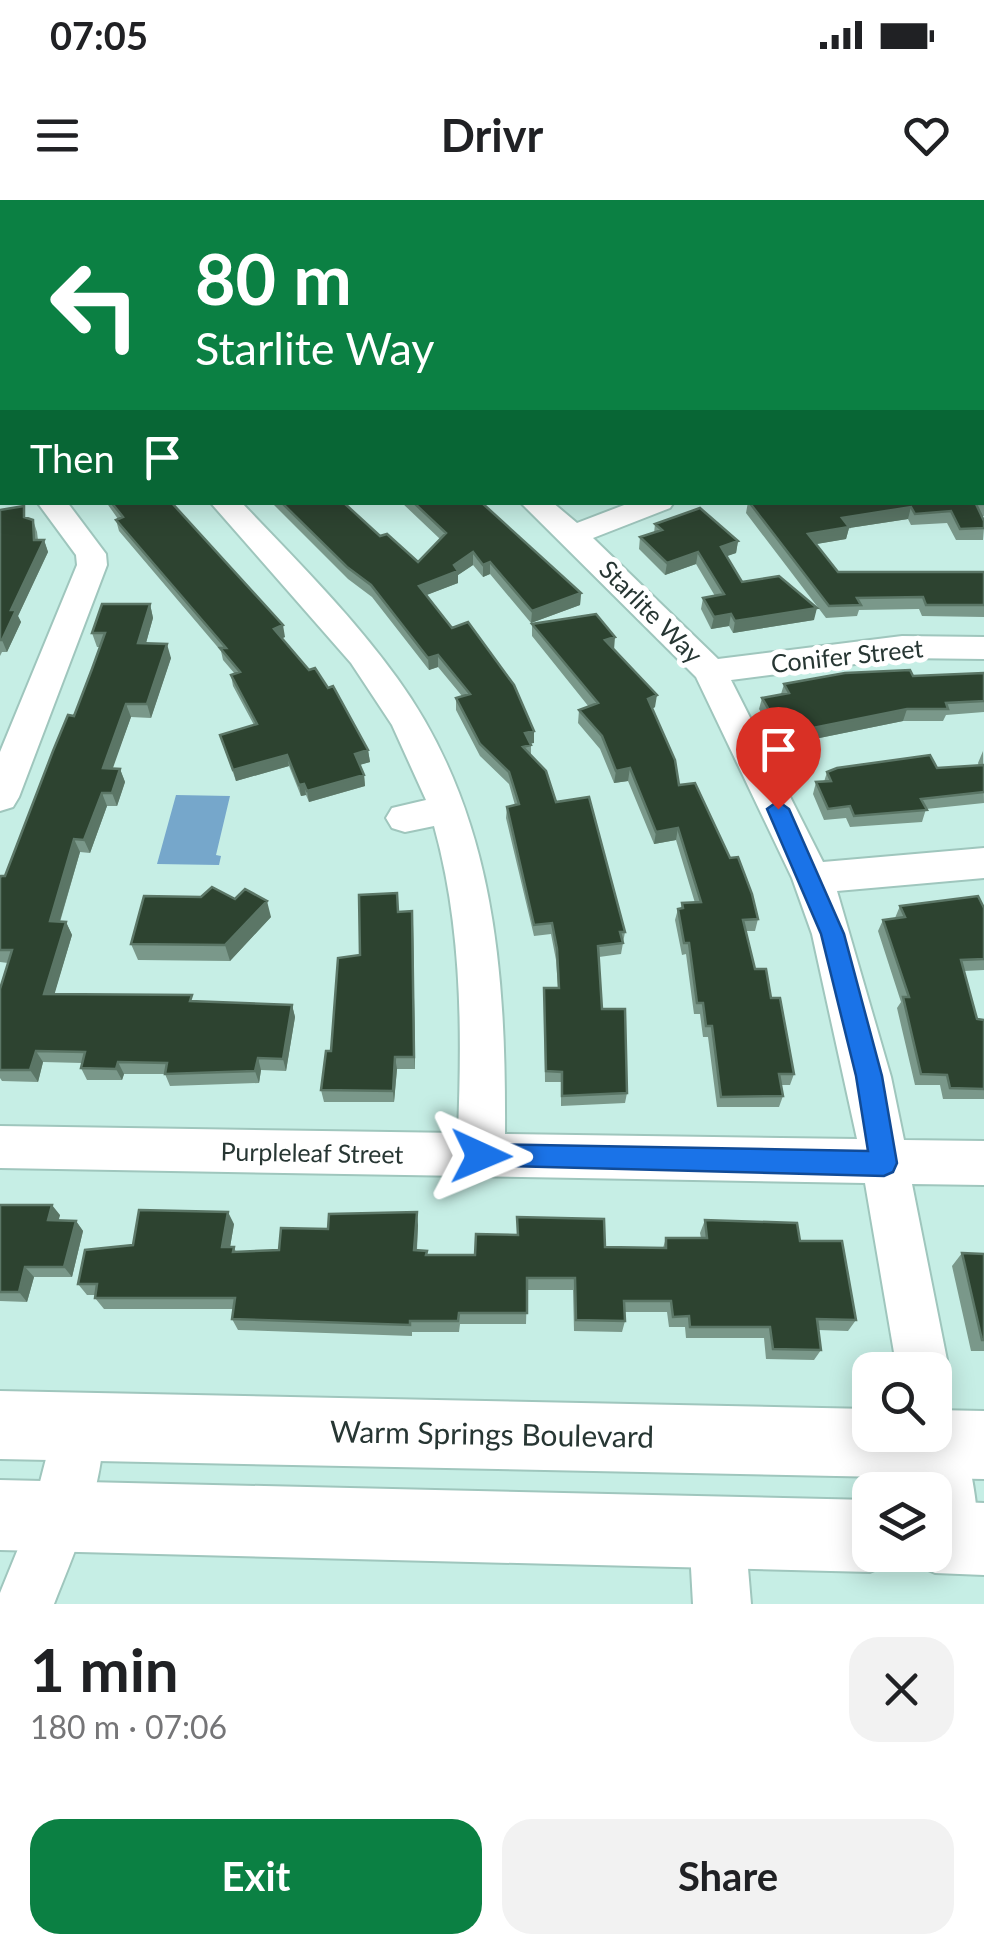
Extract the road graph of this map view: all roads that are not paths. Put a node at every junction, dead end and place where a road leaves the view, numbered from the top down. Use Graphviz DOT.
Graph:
graph roads {
  1 [pos="53,505"];
  2 [pos="227,505"];
  3 [pos="538,505"];
  4 [pos="652,505"];
  5 [pos="573,535"];
  6 [pos="984,648"];
  7 [pos="710,671"];
  8 [pos="0,797"];
  9 [pos="448,809"];
  10 [pos="405,818"];
  11 [pos="984,863"];
  12 [pos="812,878"];
  13 [pos="0,1148"];
  14 [pos="481,1156"];
  15 [pos="884,1163"];
  16 [pos="984,1163"];
  17 [pos="920,1352"];
  18 [pos="0,1425"];
  19 [pos="78,1427"];
  20 [pos="852,1439"];
  21 [pos="952,1441"];
  22 [pos="29,1516"];
  23 [pos="717,1532"];
  24 [pos="852,1536"];
  25 [pos="958,1538"];
  26 [pos="25,1604"];
  27 [pos="58,1604"];
  28 [pos="722,1604"];
  1 -- 8 [label="street"];
  2 -- 9 [label="street"];
  3 -- 5 [label="street, Starlite Way"];
  4 -- 5 [label="street"];
  5 -- 7 [label="street, Starlite Way"];
  6 -- 7 [label="street, Conifer Street"];
  7 -- 12 [label="street, Starlite Way"];
  9 -- 10 [label="street"];
  9 -- 14 [label="street"];
  11 -- 12 [label="street"];
  12 -- 15 [label="street, Starlite Way"];
  13 -- 14 [label="street, Purpleleaf Street"];
  14 -- 15 [label="street, Purpleleaf Street"];
  15 -- 16 [label="street, Purpleleaf Street"];
  15 -- 17 [label="street, Starlite Way"];
  18 -- 19 [label="main road, Warm Springs Boulevard"];
  19 -- 20 [label="main road, Warm Springs Boulevard"];
  19 -- 22 [label="street"];
  21 -- 25 [label="street"];
  22 -- 23 [label="main road"];
  22 -- 26 [label="street"];
  22 -- 27 [label="street"];
  23 -- 24 [label="main road"];
  23 -- 28 [label="street"];
}
